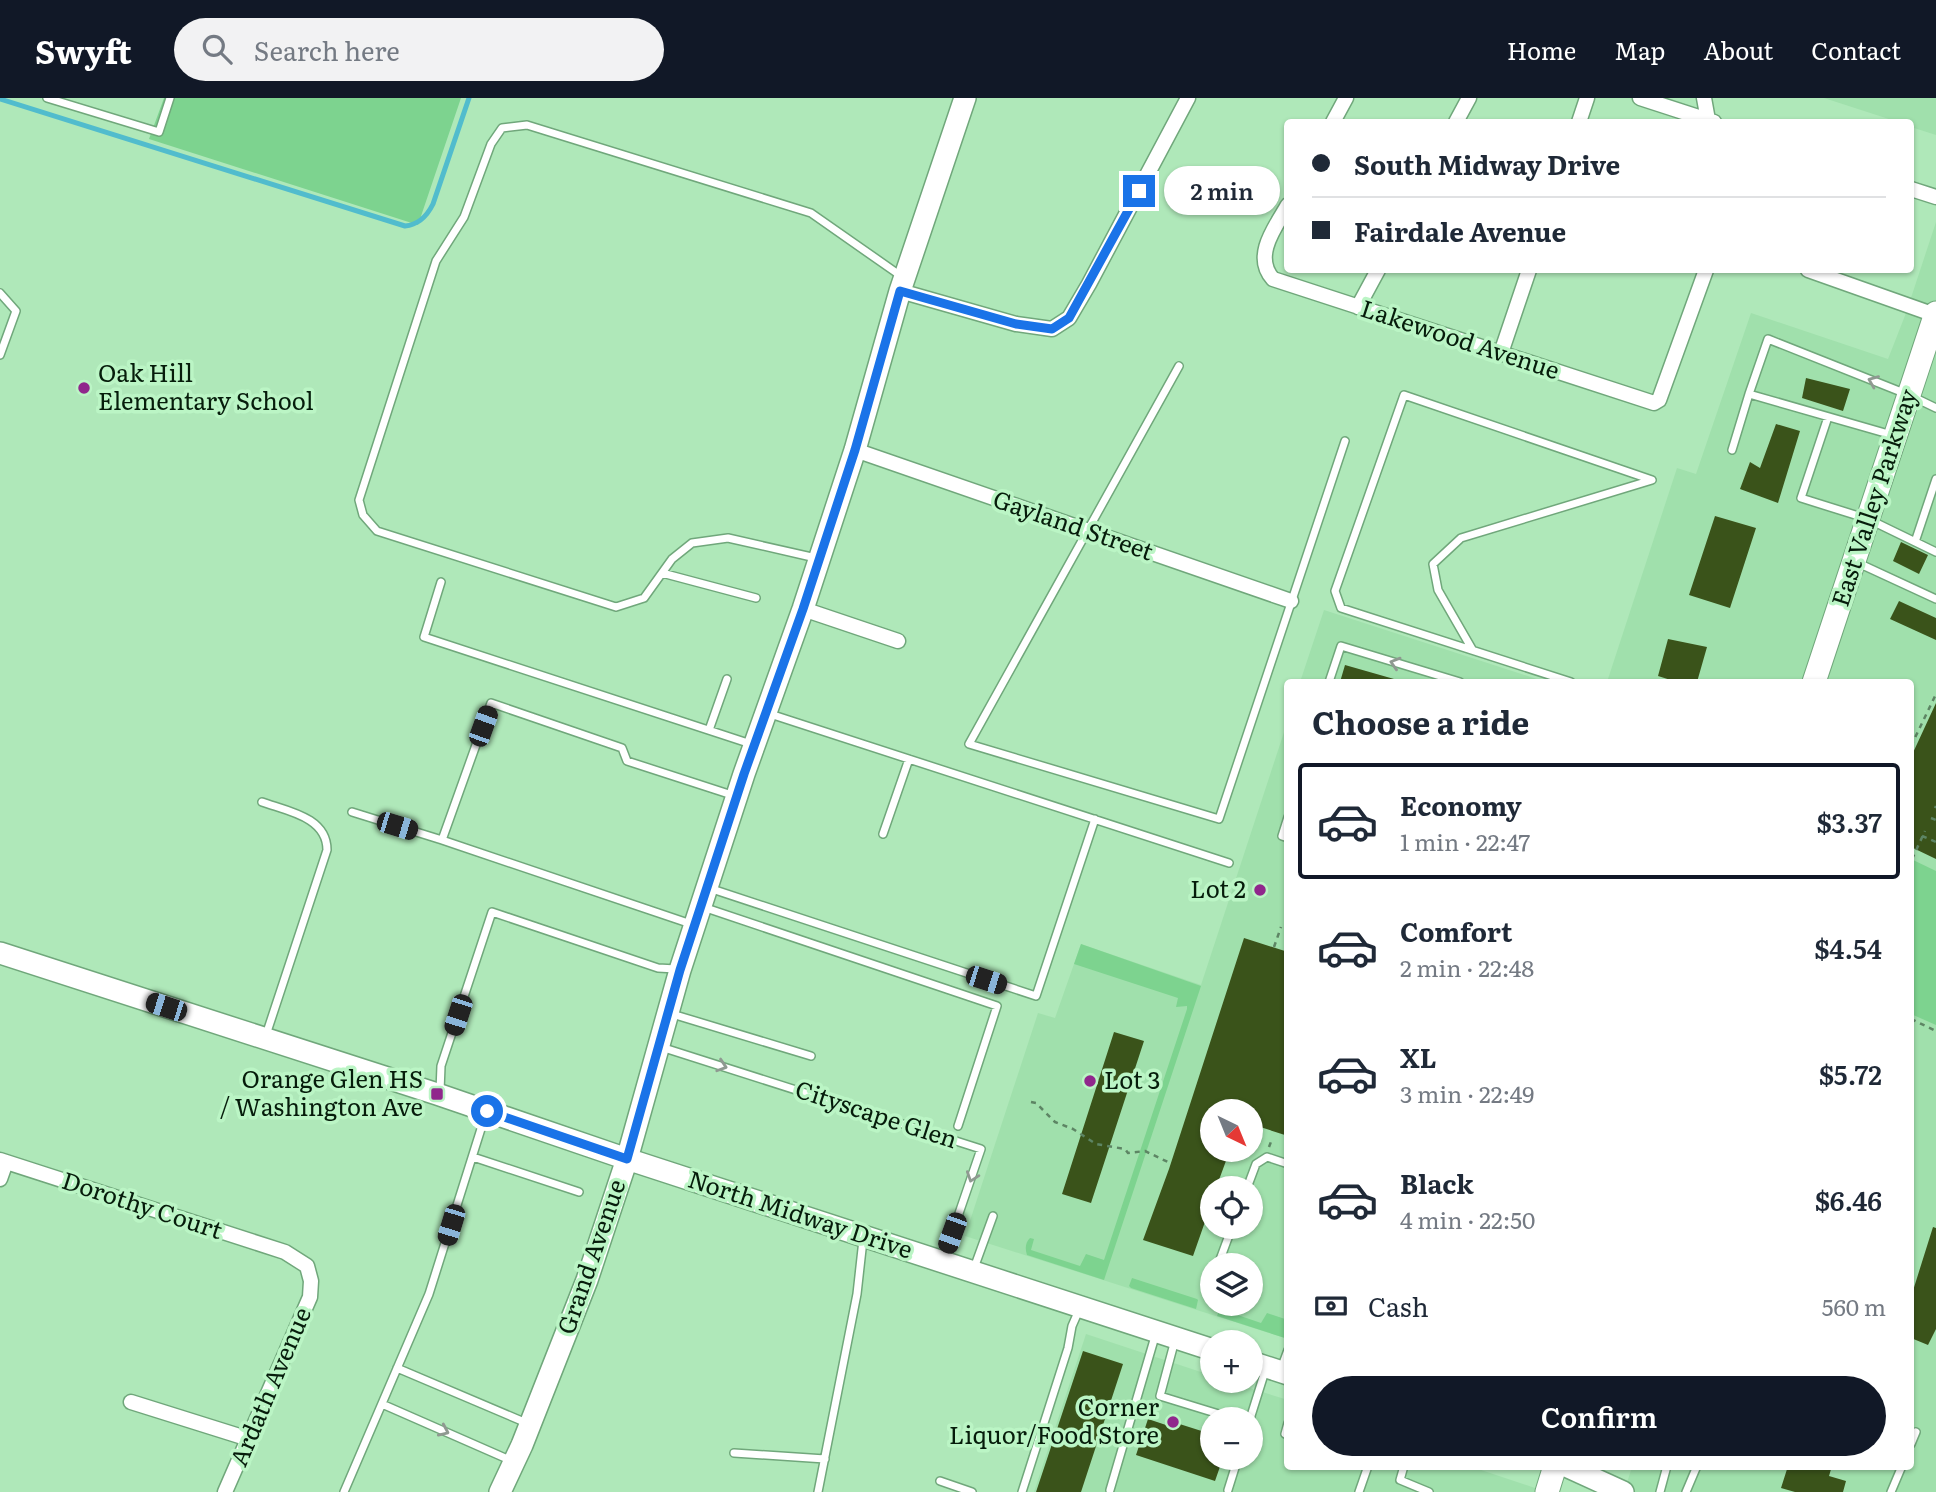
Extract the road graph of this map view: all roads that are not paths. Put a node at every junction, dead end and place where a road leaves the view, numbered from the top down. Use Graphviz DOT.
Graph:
graph roads {
  1 [pos="47,98"];
  2 [pos="170,98"];
  3 [pos="965,98"];
  4 [pos="1188,98"];
  5 [pos="1346,98"];
  6 [pos="1469,98"];
  7 [pos="1587,98"];
  8 [pos="1640,98"];
  9 [pos="1704,98"];
  10 [pos="1335,119"];
  11 [pos="1458,119"];
  12 [pos="1580,119"];
  13 [pos="1705,119"];
  14 [pos="1710,119"];
  15 [pos="1914,190"];
  16 [pos="1936,197"];
  17 [pos="1284,212"];
  18 [pos="1376,273"];
  19 [pos="1528,273"];
  20 [pos="1705,273"];
  21 [pos="1817,273"];
  22 [pos="903,285"];
  23 [pos="0,293"];
  24 [pos="1358,307"];
  25 [pos="1936,314"];
  26 [pos="1932,340"];
  27 [pos="1501,353"];
  28 [pos="0,355"];
  29 [pos="1179,366"];
  30 [pos="1749,394"];
  31 [pos="1909,395"];
  32 [pos="1936,408"];
  33 [pos="1828,417"];
  34 [pos="1895,436"];
  35 [pos="1345,441"];
  36 [pos="855,450"];
  37 [pos="1731,450"];
  38 [pos="1936,479"];
  39 [pos="1868,519"];
  40 [pos="1087,531"];
  41 [pos="1915,542"];
  42 [pos="1936,552"];
  43 [pos="818,559"];
  44 [pos="1854,561"];
  45 [pos="662,573"];
  46 [pos="441,582"];
  47 [pos="755,597"];
  48 [pos="1936,599"];
  49 [pos="1291,601"];
  50 [pos="803,609"];
  51 [pos="898,641"];
  52 [pos="1472,649"];
  53 [pos="727,679"];
  54 [pos="1330,679"];
  55 [pos="1450,679"];
  56 [pos="1562,679"];
  57 [pos="1815,679"];
  58 [pos="766,713"];
  59 [pos="709,730"];
  60 [pos="755,745"];
  61 [pos="909,759"];
  62 [pos="738,797"];
  63 [pos="262,802"];
  64 [pos="352,812"];
  65 [pos="1095,819"];
  66 [pos="883,834"];
  67 [pos="442,840"];
  68 [pos="1229,863"];
  69 [pos="701,906"];
  70 [pos="0,953"];
  71 [pos="680,970"];
  72 [pos="668,1013"];
  73 [pos="265,1038"];
  74 [pos="657,1046"];
  75 [pos="811,1056"];
  76 [pos="440,1096"];
  77 [pos="487,1111"];
  78 [pos="958,1126"];
  79 [pos="472,1157"];
  80 [pos="627,1159"];
  81 [pos="3,1161"];
  82 [pos="1284,1163"];
  83 [pos="1252,1176"];
  84 [pos="0,1179"];
  85 [pos="579,1192"];
  86 [pos="993,1216"];
  87 [pos="863,1236"];
  88 [pos="285,1252"];
  89 [pos="942,1261"];
  90 [pos="972,1271"];
  91 [pos="1081,1306"];
  92 [pos="1166,1334"];
  93 [pos="1200,1346"];
  94 [pos="1284,1354"];
  95 [pos="397,1368"];
  96 [pos="1271,1369"];
  97 [pos="131,1402"];
  98 [pos="382,1404"];
  99 [pos="1255,1407"];
  100 [pos="1200,1408"];
  101 [pos="530,1424"];
  102 [pos="1916,1432"];
  103 [pos="1914,1437"];
  104 [pos="248,1439"];
  105 [pos="734,1453"];
  106 [pos="825,1459"];
  107 [pos="514,1462"];
  108 [pos="1234,1470"];
  109 [pos="1367,1470"];
  110 [pos="1403,1470"];
  111 [pos="1554,1470"];
  112 [pos="1575,1470"];
  113 [pos="1666,1470"];
  114 [pos="1695,1470"];
  115 [pos="1900,1470"];
  116 [pos="940,1481"];
  117 [pos="1227,1490"];
  118 [pos="1112,1491"];
  119 [pos="225,1492"];
  120 [pos="344,1492"];
  121 [pos="500,1492"];
  122 [pos="818,1492"];
  123 [pos="972,1492"];
  124 [pos="1022,1492"];
  125 [pos="1359,1492"];
  126 [pos="1429,1492"];
  127 [pos="1547,1492"];
  128 [pos="1623,1492"];
  129 [pos="1660,1492"];
  130 [pos="1686,1492"];
  131 [pos="1891,1492"];
  1 -- 2 [label="lane"];
  3 -- 22 [label="main road, Grand Avenue"];
  4 -- 22 [label="street"];
  5 -- 10 [label="street"];
  6 -- 11 [label="street"];
  7 -- 12 [label="street"];
  8 -- 13 [label="street"];
  9 -- 14 [label="street"];
  15 -- 16 [label="street"];
  17 -- 24 [label="street, Lakewood Avenue"];
  18 -- 24 [label="street"];
  19 -- 27 [label="street"];
  20 -- 27 [label="street, Lakewood Avenue"];
  21 -- 25 [label="street"];
  22 -- 36 [label="main road, Grand Avenue"];
  22 -- 45 [label="lane"];
  23 -- 28 [label="lane"];
  24 -- 27 [label="street, Lakewood Avenue"];
  25 -- 26 [label="main road, East Valley Parkway"];
  26 -- 31 [label="main road, East Valley Parkway"];
  29 -- 40 [label="lane"];
  31 -- 30 [label="lane, one-way"];
  30 -- 33 [label="lane"];
  30 -- 37 [label="lane"];
  31 -- 32 [label="lane"];
  31 -- 34 [label="main road, East Valley Parkway"];
  33 -- 34 [label="lane"];
  33 -- 39 [label="lane"];
  34 -- 39 [label="main road, East Valley Parkway"];
  35 -- 49 [label="lane"];
  36 -- 40 [label="street, Gayland Street"];
  36 -- 43 [label="main road, Grand Avenue"];
  38 -- 41 [label="lane"];
  39 -- 41 [label="lane"];
  39 -- 44 [label="main road, East Valley Parkway"];
  40 -- 49 [label="street, Gayland Street"];
  40 -- 49 [label="lane"];
  41 -- 42 [label="lane"];
  43 -- 45 [label="lane"];
  43 -- 50 [label="main road, Grand Avenue"];
  44 -- 48 [label="lane"];
  44 -- 57 [label="main road, East Valley Parkway"];
  45 -- 47 [label="lane"];
  46 -- 59 [label="lane"];
  50 -- 51 [label="street"];
  50 -- 58 [label="main road, Grand Avenue"];
  52 -- 52 [label="lane"];
  52 -- 56 [label="lane"];
  53 -- 59 [label="lane"];
  55 -- 54 [label="lane, one-way"];
  58 -- 60 [label="main road, Grand Avenue"];
  58 -- 61 [label="lane"];
  59 -- 60 [label="lane"];
  60 -- 62 [label="main road, Grand Avenue"];
  61 -- 65 [label="lane"];
  61 -- 66 [label="lane"];
  62 -- 67 [label="lane"];
  62 -- 69 [label="main road, Grand Avenue"];
  63 -- 73 [label="lane"];
  64 -- 67 [label="lane"];
  65 -- 68 [label="lane"];
  65 -- 69 [label="lane"];
  67 -- 69 [label="lane"];
  69 -- 71 [label="main road, Grand Avenue"];
  69 -- 78 [label="lane"];
  70 -- 73 [label="main road, North Midway Drive"];
  71 -- 72 [label="main road, Grand Avenue"];
  71 -- 76 [label="lane"];
  72 -- 74 [label="main road, Grand Avenue"];
  72 -- 75 [label="lane"];
  73 -- 76 [label="main road, North Midway Drive"];
  74 -- 80 [label="main road, Grand Avenue"];
  74 -- 89 [label="lane, Cityscape Glen, one-way"];
  76 -- 77 [label="main road, North Midway Drive"];
  77 -- 79 [label="lane"];
  77 -- 80 [label="main road, North Midway Drive"];
  79 -- 85 [label="lane"];
  79 -- 95 [label="lane"];
  80 -- 87 [label="main road, North Midway Drive"];
  80 -- 101 [label="main road, Grand Avenue"];
  81 -- 84 [label="street"];
  81 -- 88 [label="street, Dorothy Court"];
  82 -- 83 [label="lane"];
  86 -- 90 [label="lane"];
  87 -- 89 [label="main road, North Midway Drive"];
  87 -- 106 [label="lane"];
  88 -- 104 [label="street, Ardath Avenue"];
  89 -- 90 [label="main road, North Midway Drive"];
  90 -- 91 [label="main road, North Midway Drive"];
  91 -- 92 [label="main road, North Midway Drive"];
  91 -- 124 [label="lane"];
  92 -- 93 [label="main road, North Midway Drive"];
  92 -- 100 [label="lane"];
  92 -- 118 [label="lane"];
  94 -- 96 [label="lane"];
  95 -- 98 [label="lane"];
  95 -- 101 [label="lane"];
  96 -- 99 [label="lane"];
  97 -- 104 [label="street"];
  98 -- 107 [label="lane, one-way"];
  98 -- 120 [label="lane"];
  101 -- 107 [label="main road, Grand Avenue"];
  102 -- 103 [label="lane"];
  104 -- 119 [label="street, Ardath Avenue"];
  105 -- 106 [label="lane"];
  106 -- 122 [label="lane"];
  107 -- 121 [label="main road, Grand Avenue"];
  108 -- 117 [label="lane"];
  109 -- 125 [label="lane"];
  110 -- 126 [label="lane"];
  111 -- 127 [label="main road"];
  112 -- 128 [label="main road"];
  113 -- 129 [label="lane"];
  114 -- 130 [label="lane"];
  115 -- 131 [label="lane"];
  116 -- 123 [label="lane"];
}
